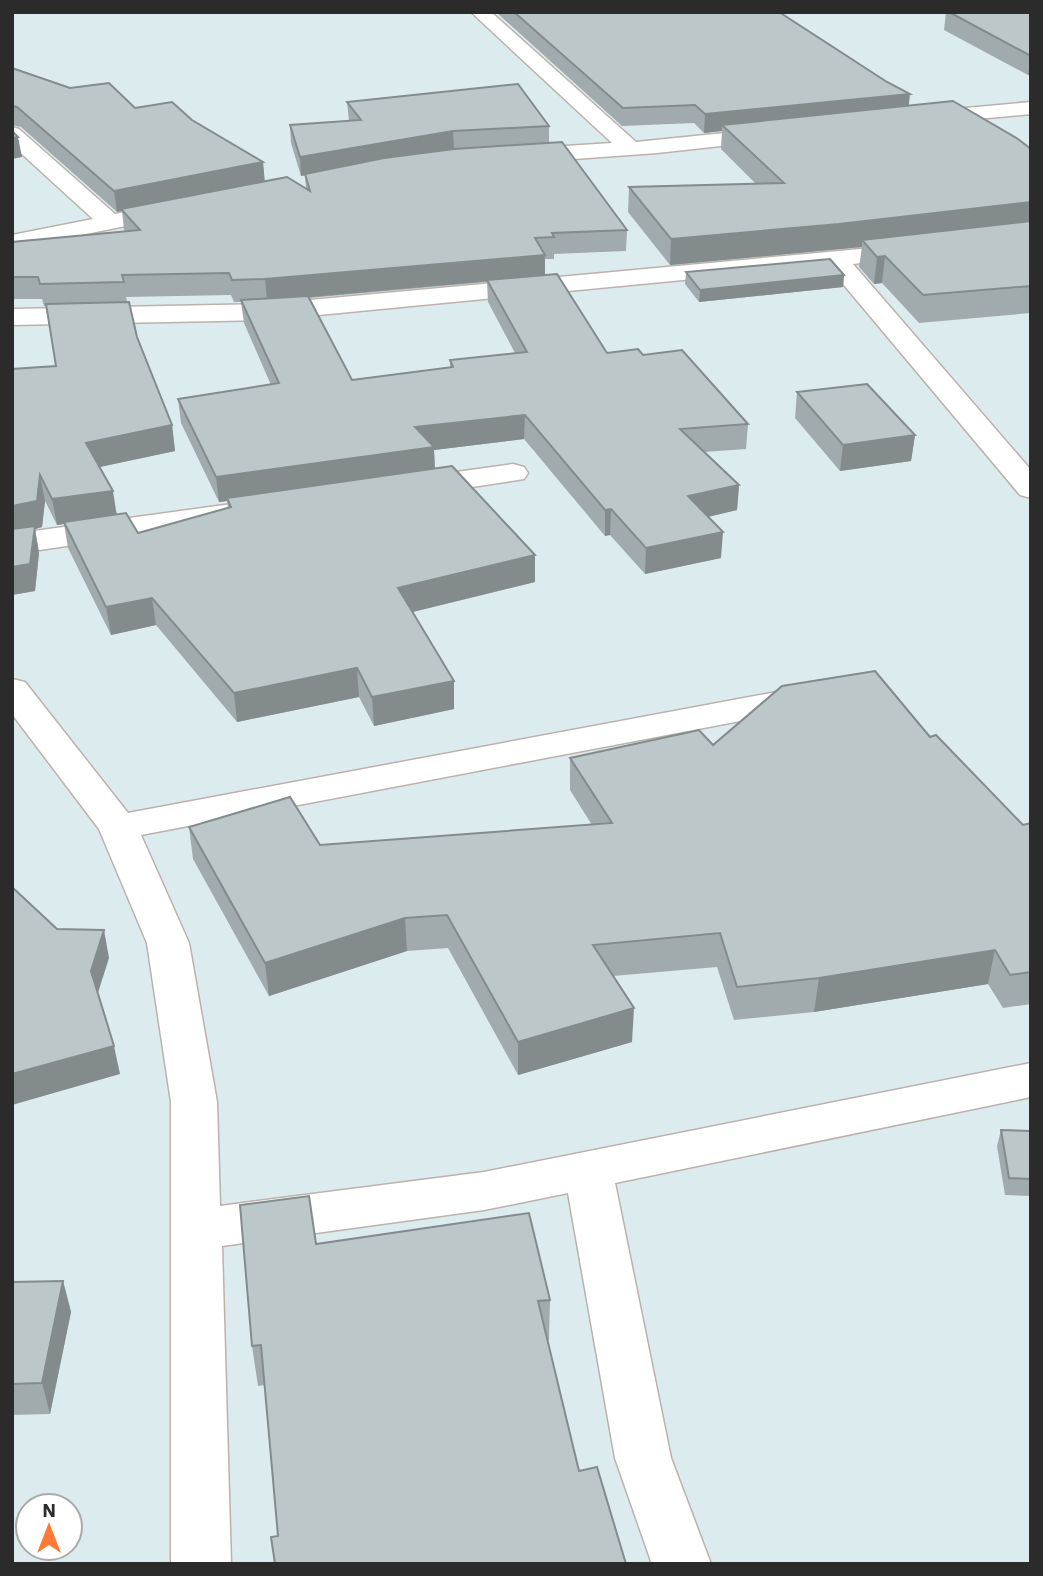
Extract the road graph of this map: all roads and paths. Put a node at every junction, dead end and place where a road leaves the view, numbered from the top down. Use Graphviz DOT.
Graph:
graph roads {
  1 [pos="480,12"];
  2 [pos="916,105"];
  3 [pos="1031,108"];
  4 [pos="939,117"];
  5 [pos="899,121"];
  6 [pos="792,132"];
  7 [pos="12,133"];
  8 [pos="631,149"];
  9 [pos="491,157"];
  10 [pos="192,206"];
  11 [pos="110,222"];
  12 [pos="12,242"];
  13 [pos="933,248"];
  14 [pos="836,260"];
  15 [pos="12,317"];
  16 [pos="513,473"];
  17 [pos="1031,489"];
  18 [pos="391,491"];
  19 [pos="269,508"];
  20 [pos="12,544"];
  21 [pos="12,690"];
  22 [pos="787,701"];
  23 [pos="118,827"];
  24 [pos="1031,1080"];
  25 [pos="588,1168"];
  26 [pos="196,1229"];
  27 [pos="201,1564"];
  28 [pos="681,1564"];
  1 -- 8 [label="street"];
  2 -- 4 [label="street"];
  3 -- 4 [label="street"];
  4 -- 5 [label="street"];
  6 -- 8 [label="street"];
  7 -- 11 [label="street"];
  8 -- 9 [label="street"];
  10 -- 11 [label="street"];
  11 -- 12 [label="street"];
  13 -- 14 [label="street"];
  14 -- 15 [label="street"];
  14 -- 17 [label="street"];
  16 -- 18 [label="street"];
  19 -- 20 [label="street"];
  21 -- 23 [label="street"];
  22 -- 23 [label="street"];
  23 -- 26 [label="street"];
  24 -- 25 [label="street"];
  25 -- 26 [label="street"];
  25 -- 28 [label="street"];
  26 -- 27 [label="street"];
}
